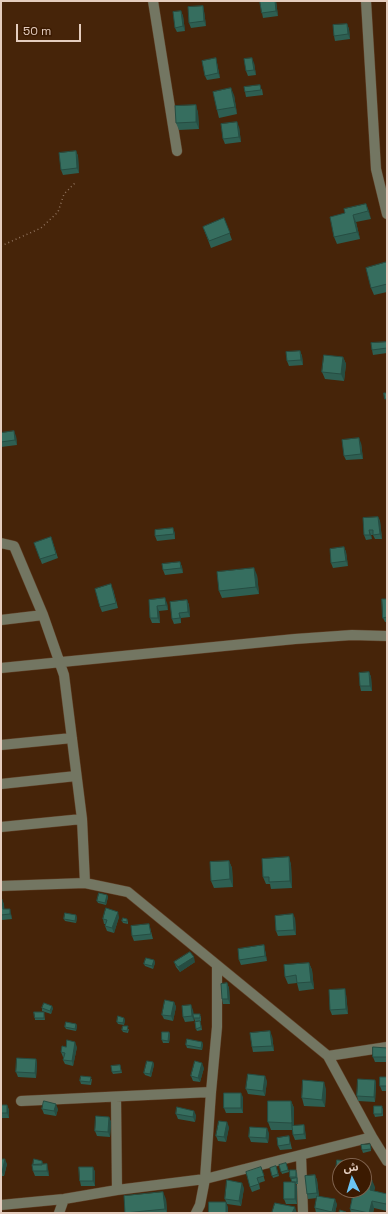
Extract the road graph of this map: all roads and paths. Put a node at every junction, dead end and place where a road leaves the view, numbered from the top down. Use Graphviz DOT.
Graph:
graph roads {
  1 [pos="154,1"];
  2 [pos="366,1"];
  3 [pos="177,151"];
  4 [pos="76,182"];
  5 [pos="387,214"];
  6 [pos="1,246"];
  7 [pos="1,543"];
  8 [pos="42,616"];
  9 [pos="1,620"];
  10 [pos="387,636"];
  11 [pos="59,662"];
  12 [pos="1,668"];
  13 [pos="72,738"];
  14 [pos="1,745"];
  15 [pos="76,776"];
  16 [pos="1,784"];
  17 [pos="82,819"];
  18 [pos="1,826"];
  19 [pos="85,882"];
  20 [pos="1,886"];
  21 [pos="217,965"];
  22 [pos="387,1047"];
  23 [pos="328,1056"];
  24 [pos="211,1092"];
  25 [pos="116,1097"];
  26 [pos="21,1101"];
  27 [pos="372,1137"];
  28 [pos="301,1155"];
  29 [pos="387,1161"];
  30 [pos="205,1179"];
  31 [pos="118,1190"];
  32 [pos="64,1199"];
  33 [pos="1,1205"];
  34 [pos="60,1213"];
  35 [pos="196,1213"];
  36 [pos="303,1213"];
  1 -- 3 [label="street"];
  2 -- 5 [label="street"];
  4 -- 6 [label="path"];
  7 -- 8 [label="street"];
  8 -- 9 [label="street"];
  8 -- 11 [label="street"];
  10 -- 11 [label="street"];
  11 -- 12 [label="street"];
  11 -- 13 [label="street"];
  13 -- 14 [label="street"];
  13 -- 15 [label="street"];
  15 -- 16 [label="street"];
  15 -- 17 [label="street"];
  17 -- 18 [label="street"];
  17 -- 19 [label="street"];
  19 -- 20 [label="street"];
  19 -- 21 [label="street"];
  21 -- 23 [label="street"];
  21 -- 24 [label="street"];
  22 -- 23 [label="street"];
  23 -- 27 [label="street"];
  24 -- 25 [label="street"];
  24 -- 30 [label="street"];
  25 -- 26 [label="street"];
  25 -- 31 [label="street"];
  27 -- 28 [label="street"];
  27 -- 29 [label="street"];
  28 -- 30 [label="street"];
  28 -- 36 [label="street"];
  30 -- 31 [label="street"];
  30 -- 35 [label="street"];
  31 -- 32 [label="street"];
  32 -- 33 [label="street"];
  32 -- 34 [label="street"];
}
